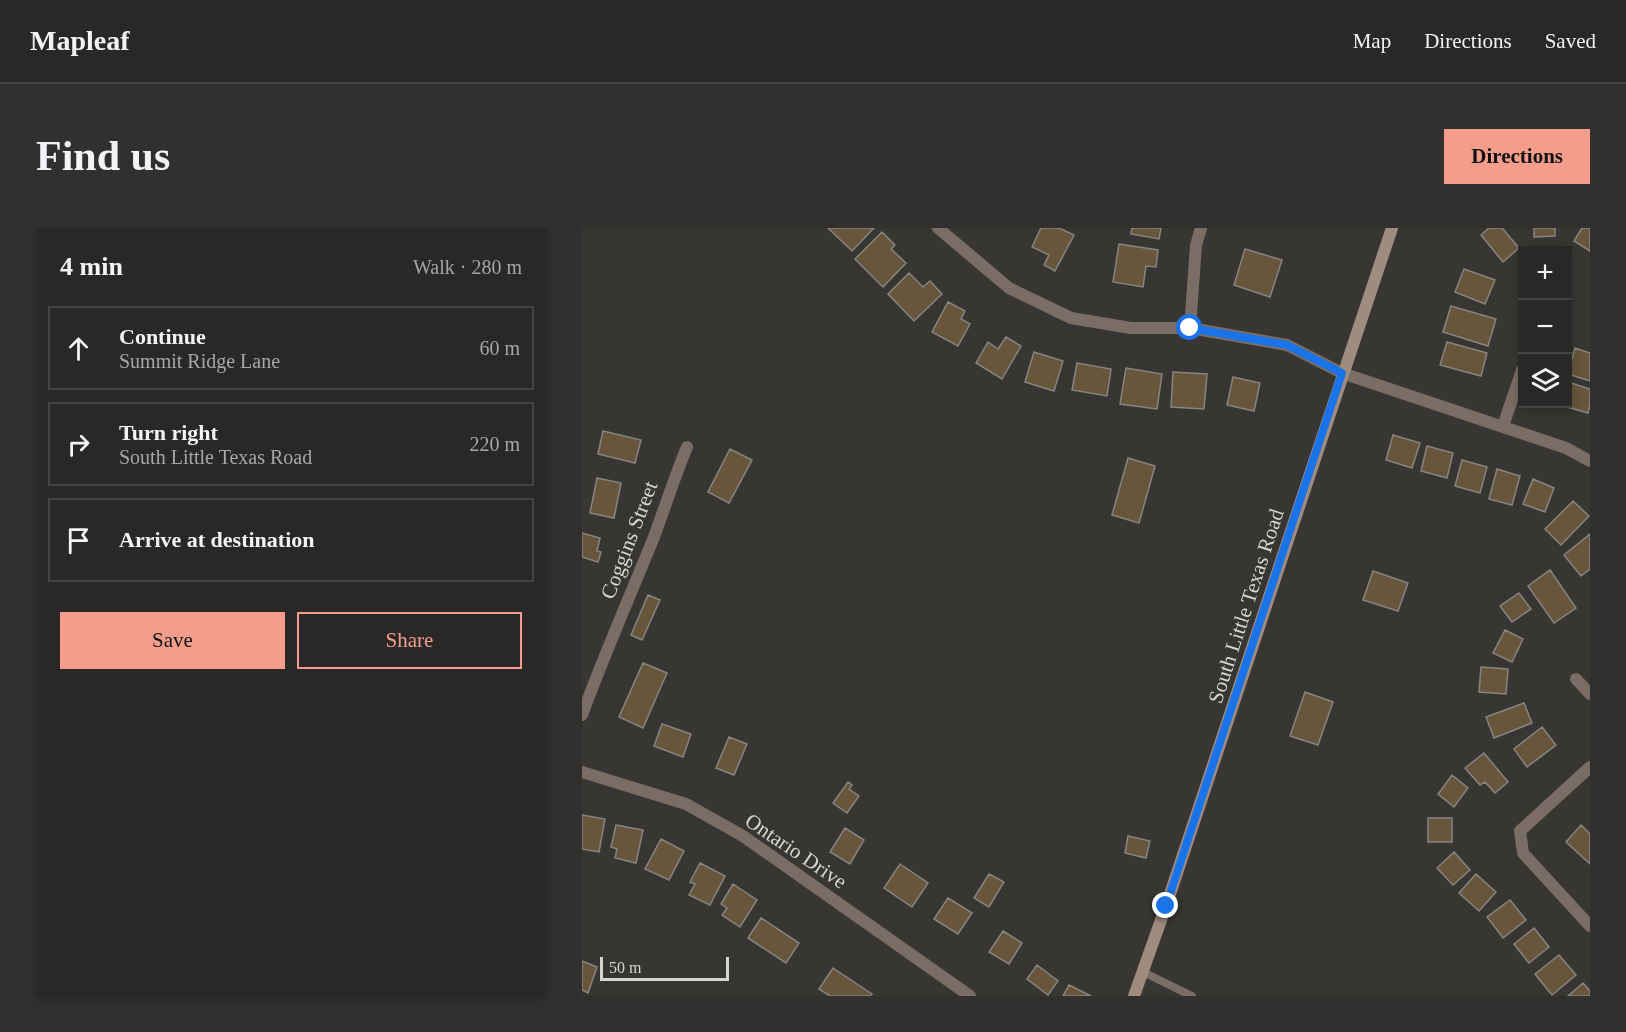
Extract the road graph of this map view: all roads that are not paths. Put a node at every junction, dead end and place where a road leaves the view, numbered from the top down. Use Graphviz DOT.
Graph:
graph roads {
  1 [pos="938,228"];
  2 [pos="1201,228"];
  3 [pos="1392,228"];
  4 [pos="1190,328"];
  5 [pos="1342,373"];
  6 [pos="1518,382"];
  7 [pos="1503,426"];
  8 [pos="687,447"];
  9 [pos="1590,461"];
  10 [pos="1576,679"];
  11 [pos="1590,694"];
  12 [pos="582,715"];
  13 [pos="1590,767"];
  14 [pos="582,772"];
  15 [pos="1590,926"];
  16 [pos="1143,972"];
  17 [pos="970,996"];
  18 [pos="1134,996"];
  19 [pos="1192,996"];
  1 -- 4 [label="street"];
  2 -- 4 [label="street"];
  3 -- 5 [label="street, South Little Texas Road"];
  4 -- 5 [label="street"];
  5 -- 7 [label="street"];
  5 -- 16 [label="street, South Little Texas Road"];
  6 -- 7 [label="street"];
  7 -- 9 [label="street"];
  8 -- 12 [label="street, Coggins Street"];
  10 -- 11 [label="street"];
  13 -- 15 [label="street"];
  14 -- 17 [label="street, Ontario Drive"];
  16 -- 18 [label="street, South Little Texas Road"];
  16 -- 19 [label="lane"];
}
